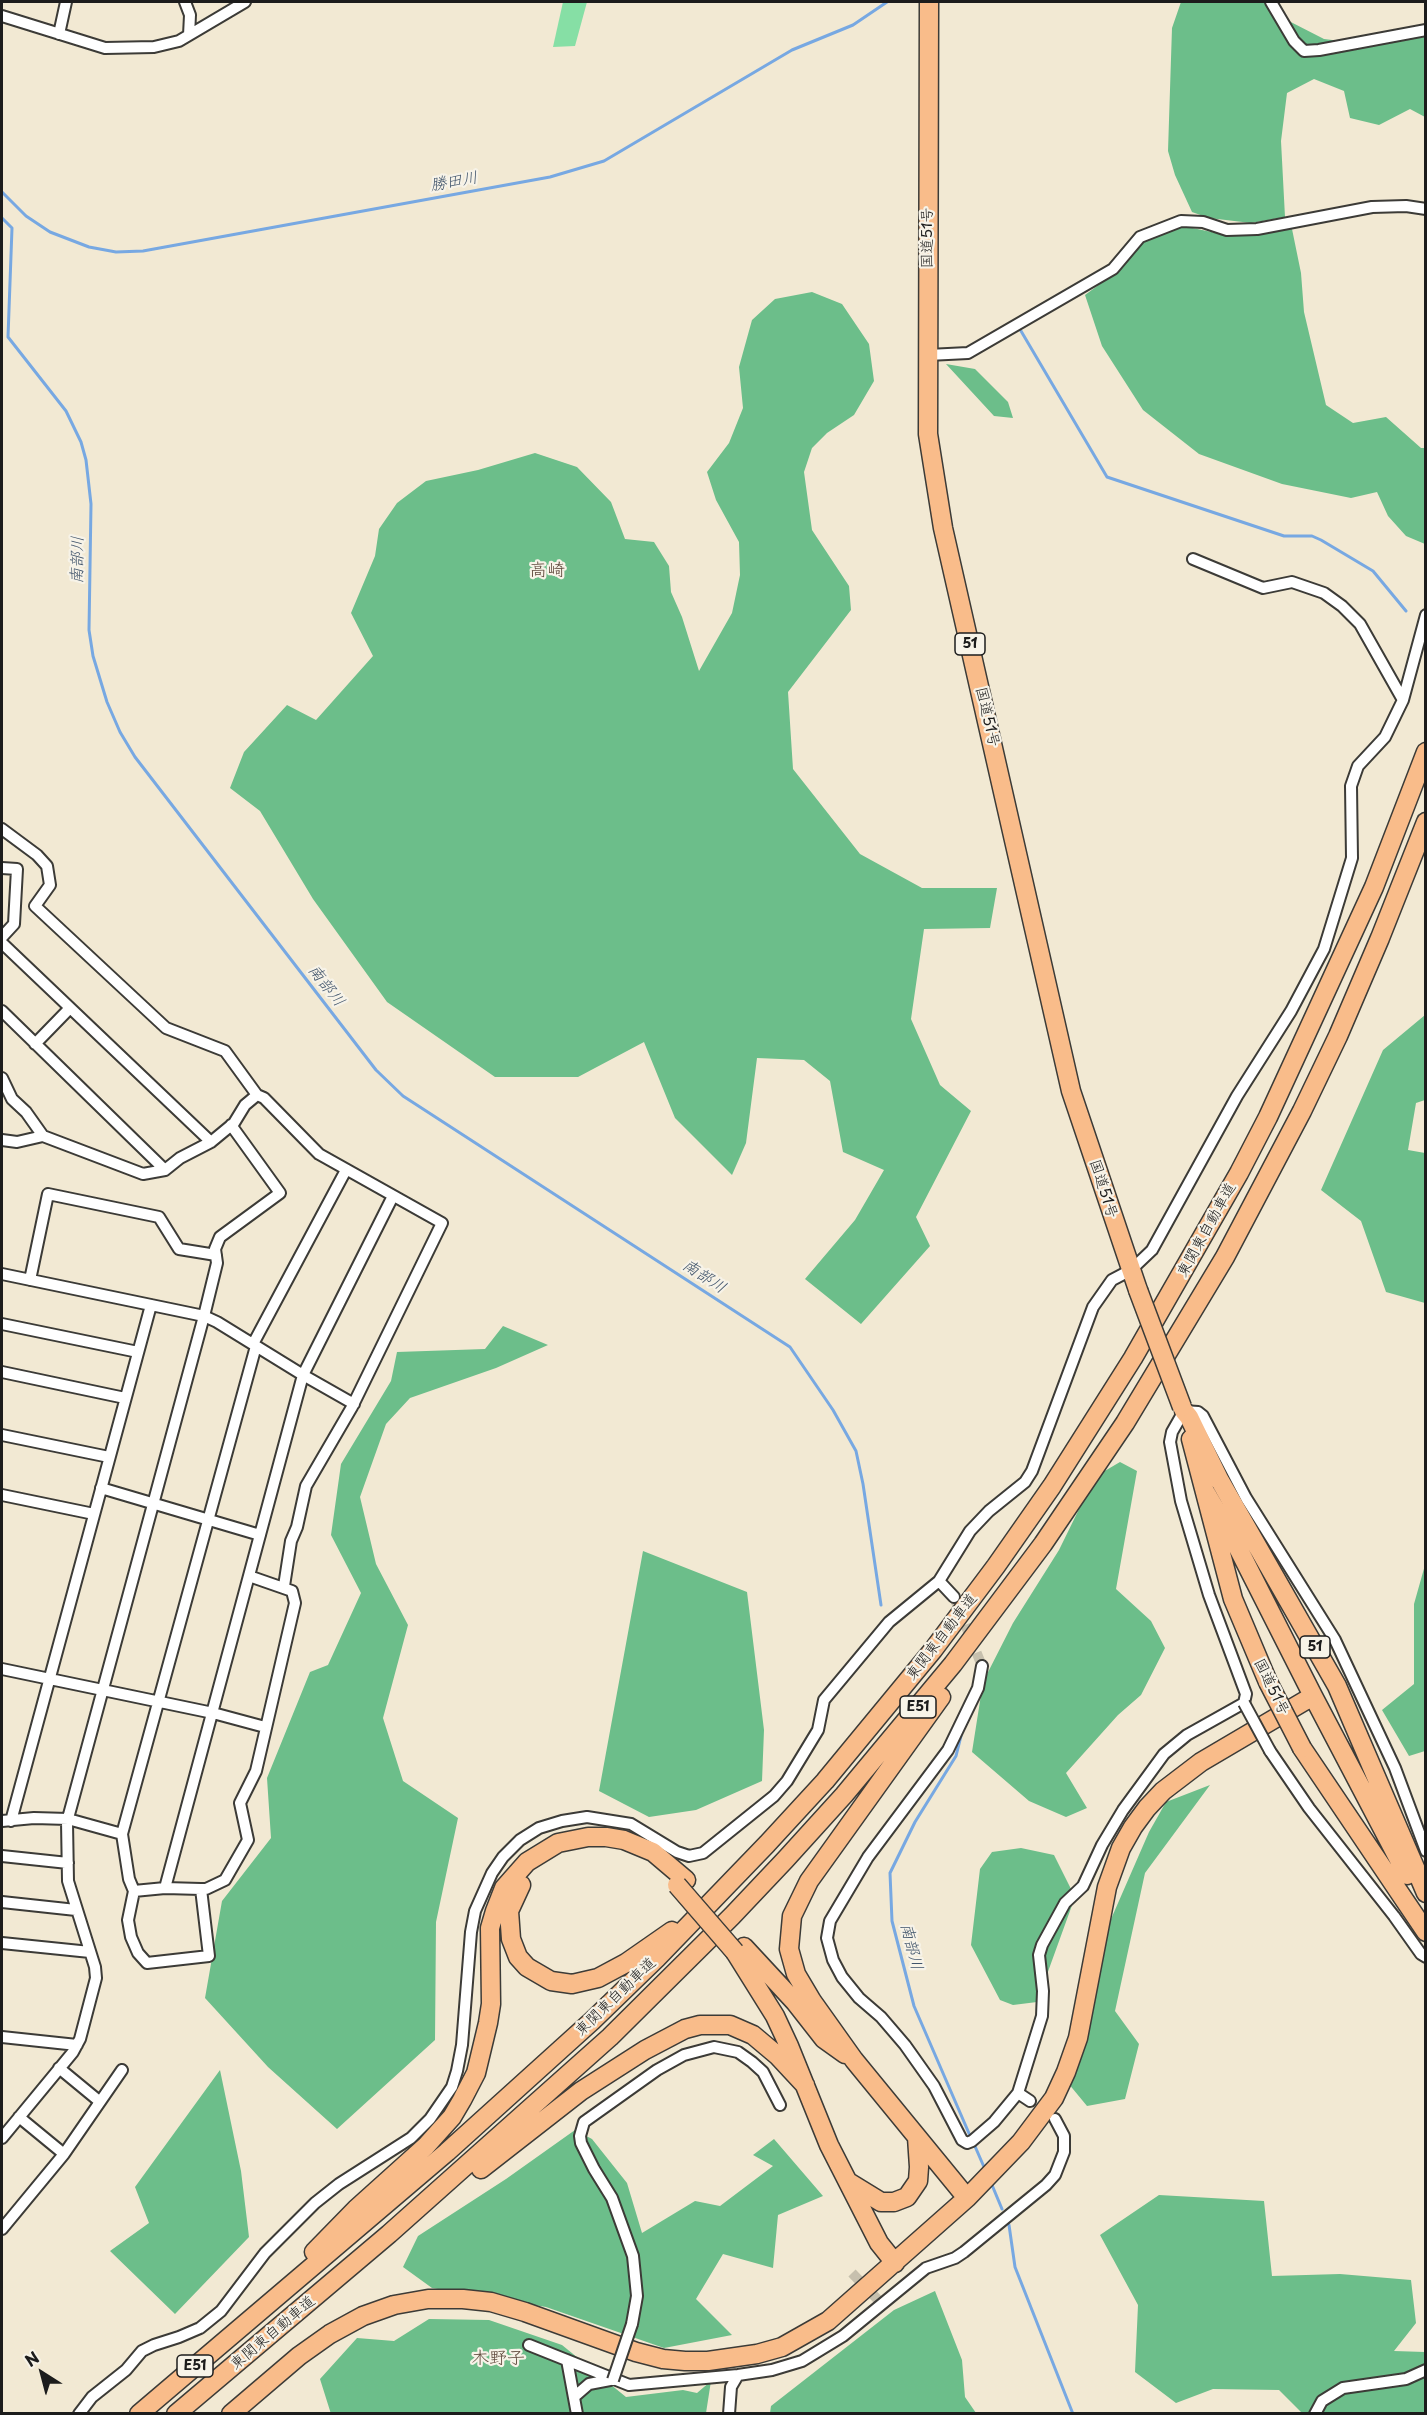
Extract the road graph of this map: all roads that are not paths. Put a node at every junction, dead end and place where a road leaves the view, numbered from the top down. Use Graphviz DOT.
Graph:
graph roads {
  1 [pos="66,2"];
  2 [pos="185,2"];
  3 [pos="245,2"];
  4 [pos="929,2"];
  5 [pos="1271,2"];
  6 [pos="2,16"];
  7 [pos="1425,30"];
  8 [pos="59,34"];
  9 [pos="189,35"];
  10 [pos="1425,209"];
  11 [pos="927,355"];
  12 [pos="1193,559"];
  13 [pos="1425,615"];
  14 [pos="1403,700"];
  15 [pos="1425,752"];
  16 [pos="1425,822"];
  17 [pos="2,829"];
  18 [pos="2,868"];
  19 [pos="2,937"];
  20 [pos="2,943"];
  21 [pos="70,1008"];
  22 [pos="2,1011"];
  23 [pos="35,1044"];
  24 [pos="2,1078"];
  25 [pos="257,1095"];
  26 [pos="231,1125"];
  27 [pos="43,1136"];
  28 [pos="2,1140"];
  29 [pos="211,1142"];
  30 [pos="165,1170"];
  31 [pos="346,1170"];
  32 [pos="393,1196"];
  33 [pos="216,1255"];
  34 [pos="1131,1270"];
  35 [pos="2,1274"];
  36 [pos="30,1280"];
  37 [pos="151,1305"];
  38 [pos="204,1316"];
  39 [pos="2,1324"];
  40 [pos="255,1345"];
  41 [pos="138,1352"];
  42 [pos="2,1372"];
  43 [pos="303,1375"];
  44 [pos="125,1398"];
  45 [pos="354,1404"];
  46 [pos="1183,1409"];
  47 [pos="2,1435"];
  48 [pos="1203,1447"];
  49 [pos="109,1458"];
  50 [pos="101,1488"];
  51 [pos="1206,1493"];
  52 [pos="2,1495"];
  53 [pos="153,1504"];
  54 [pos="94,1514"];
  55 [pos="208,1520"];
  56 [pos="260,1535"];
  57 [pos="1238,1546"];
  58 [pos="249,1576"];
  59 [pos="939,1581"];
  60 [pos="284,1586"];
  61 [pos="954,1597"];
  62 [pos="991,1614"];
  63 [pos="982,1666"];
  64 [pos="2,1669"];
  65 [pos="50,1679"];
  66 [pos="103,1690"];
  67 [pos="1313,1696"];
  68 [pos="158,1702"];
  69 [pos="1244,1702"];
  70 [pos="213,1713"];
  71 [pos="265,1727"];
  72 [pos="68,1819"];
  73 [pos="6,1821"];
  74 [pos="122,1834"];
  75 [pos="767,1844"];
  76 [pos="1389,1845"];
  77 [pos="1425,1851"];
  78 [pos="2,1856"];
  79 [pos="68,1863"];
  80 [pos="682,1882"];
  81 [pos="165,1888"];
  82 [pos="201,1889"];
  83 [pos="134,1891"];
  84 [pos="1425,1894"];
  85 [pos="2,1902"];
  86 [pos="76,1910"];
  87 [pos="1425,1923"];
  88 [pos="1425,1932"];
  89 [pos="2,1943"];
  90 [pos="740,1950"];
  91 [pos="90,1952"];
  92 [pos="1425,1956"];
  93 [pos="2,2037"];
  94 [pos="77,2045"];
  95 [pos="854,2060"];
  96 [pos="59,2068"];
  97 [pos="122,2070"];
  98 [pos="805,2085"];
  99 [pos="1018,2093"];
  100 [pos="1030,2101"];
  101 [pos="99,2102"];
  102 [pos="780,2105"];
  103 [pos="19,2117"];
  104 [pos="1055,2119"];
  105 [pos="917,2137"];
  106 [pos="2,2138"];
  107 [pos="64,2154"];
  108 [pos="847,2180"];
  109 [pos="967,2198"];
  110 [pos="2,2229"];
  111 [pos="896,2263"];
  112 [pos="251,2318"];
  113 [pos="283,2325"];
  114 [pos="529,2345"];
  115 [pos="567,2360"];
  116 [pos="1425,2370"];
  117 [pos="738,2375"];
  118 [pos="613,2380"];
  119 [pos="574,2397"];
  120 [pos="79,2414"];
  121 [pos="139,2414"];
  122 [pos="176,2414"];
  123 [pos="231,2414"];
  124 [pos="578,2414"];
  125 [pos="729,2414"];
  126 [pos="1315,2414"];
  1 -- 8 [label="street"];
  2 -- 9 [label="street"];
  3 -- 9 [label="street"];
  4 -- 11 [label="highway, 国道51号 / 51"];
  5 -- 7 [label="street"];
  6 -- 8 [label="street"];
  8 -- 9 [label="street"];
  10 -- 11 [label="street"];
  11 -- 34 [label="highway, 国道51号 / 51"];
  12 -- 14 [label="street"];
  13 -- 14 [label="street"];
  14 -- 34 [label="street"];
  15 -- 75 [label="highway, 東関東自動車道 / E51"];
  16 -- 62 [label="highway, 東関東自動車道 / E51"];
  17 -- 25 [label="street"];
  18 -- 19 [label="street"];
  20 -- 21 [label="street"];
  21 -- 23 [label="street"];
  21 -- 29 [label="street"];
  22 -- 23 [label="street"];
  23 -- 30 [label="street"];
  24 -- 27 [label="street"];
  25 -- 26 [label="street"];
  25 -- 31 [label="street"];
  26 -- 29 [label="street"];
  26 -- 33 [label="street"];
  27 -- 28 [label="street"];
  27 -- 30 [label="street"];
  29 -- 30 [label="street"];
  31 -- 32 [label="street"];
  31 -- 40 [label="street"];
  32 -- 43 [label="street"];
  32 -- 45 [label="street"];
  33 -- 36 [label="street"];
  33 -- 38 [label="street"];
  34 -- 46 [label="highway, 国道51号 / 51, bridge"];
  34 -- 59 [label="street"];
  35 -- 36 [label="street"];
  36 -- 37 [label="street"];
  37 -- 38 [label="street"];
  37 -- 41 [label="street"];
  38 -- 40 [label="street"];
  38 -- 53 [label="street"];
  39 -- 41 [label="street"];
  40 -- 43 [label="street"];
  40 -- 55 [label="street"];
  41 -- 44 [label="street"];
  42 -- 44 [label="street"];
  43 -- 45 [label="street"];
  43 -- 56 [label="street"];
  44 -- 49 [label="street"];
  45 -- 60 [label="street"];
  46 -- 48 [label="highway, 国道51号 / 51"];
  46 -- 51 [label="highway, 国道51号 / 51"];
  46 -- 69 [label="street"];
  46 -- 77 [label="street"];
  47 -- 49 [label="street"];
  48 -- 57 [label="highway"];
  48 -- 84 [label="highway, 国道51号 / 51"];
  49 -- 50 [label="street"];
  50 -- 53 [label="street"];
  50 -- 54 [label="street"];
  51 -- 57 [label="highway"];
  51 -- 88 [label="highway, 国道51号 / 51, bridge"];
  52 -- 54 [label="street"];
  53 -- 55 [label="street"];
  53 -- 66 [label="street"];
  54 -- 65 [label="street"];
  55 -- 56 [label="street"];
  55 -- 68 [label="street"];
  56 -- 58 [label="street"];
  57 -- 67 [label="highway"];
  58 -- 60 [label="street"];
  58 -- 70 [label="street"];
  59 -- 61 [label="street"];
  59 -- 120 [label="street"];
  60 -- 71 [label="street"];
  62 -- 95 [label="highway"];
  62 -- 113 [label="highway, 東関東自動車道 / E51"];
  63 -- 99 [label="street"];
  64 -- 65 [label="street"];
  65 -- 66 [label="street"];
  65 -- 73 [label="street"];
  66 -- 68 [label="street"];
  66 -- 72 [label="street"];
  67 -- 76 [label="highway"];
  67 -- 109 [label="highway"];
  68 -- 70 [label="street"];
  68 -- 74 [label="street"];
  69 -- 92 [label="street, bridge"];
  69 -- 99 [label="street"];
  70 -- 71 [label="street"];
  70 -- 81 [label="street"];
  71 -- 82 [label="street"];
  72 -- 73 [label="street"];
  72 -- 74 [label="street"];
  72 -- 79 [label="street"];
  74 -- 83 [label="street"];
  75 -- 80 [label="highway"];
  75 -- 112 [label="highway, 東関東自動車道 / E51"];
  76 -- 84 [label="highway"];
  76 -- 87 [label="highway"];
  78 -- 79 [label="street"];
  79 -- 86 [label="street"];
  80 -- 90 [label="highway, bridge"];
  80 -- 112 [label="highway"];
  81 -- 82 [label="street"];
  81 -- 83 [label="street"];
  82 -- 83 [label="street"];
  85 -- 86 [label="street"];
  86 -- 91 [label="street"];
  89 -- 91 [label="street"];
  90 -- 95 [label="highway"];
  90 -- 98 [label="highway"];
  91 -- 94 [label="street"];
  93 -- 94 [label="street"];
  94 -- 96 [label="street"];
  95 -- 105 [label="highway"];
  96 -- 101 [label="street"];
  96 -- 103 [label="street"];
  97 -- 101 [label="street"];
  98 -- 108 [label="highway"];
  98 -- 113 [label="highway"];
  99 -- 100 [label="street"];
  101 -- 107 [label="street"];
  102 -- 118 [label="street, bridge"];
  103 -- 106 [label="street"];
  103 -- 107 [label="street"];
  104 -- 117 [label="street"];
  105 -- 108 [label="highway"];
  105 -- 109 [label="highway"];
  107 -- 110 [label="street"];
  108 -- 111 [label="highway"];
  109 -- 111 [label="highway"];
  111 -- 123 [label="highway"];
  112 -- 121 [label="highway, 東関東自動車道 / E51"];
  113 -- 122 [label="highway, 東関東自動車道 / E51"];
  114 -- 115 [label="street"];
  115 -- 118 [label="street"];
  115 -- 119 [label="street"];
  116 -- 126 [label="street"];
  117 -- 118 [label="street"];
  117 -- 125 [label="street"];
  118 -- 119 [label="street"];
  119 -- 124 [label="street"];
}
